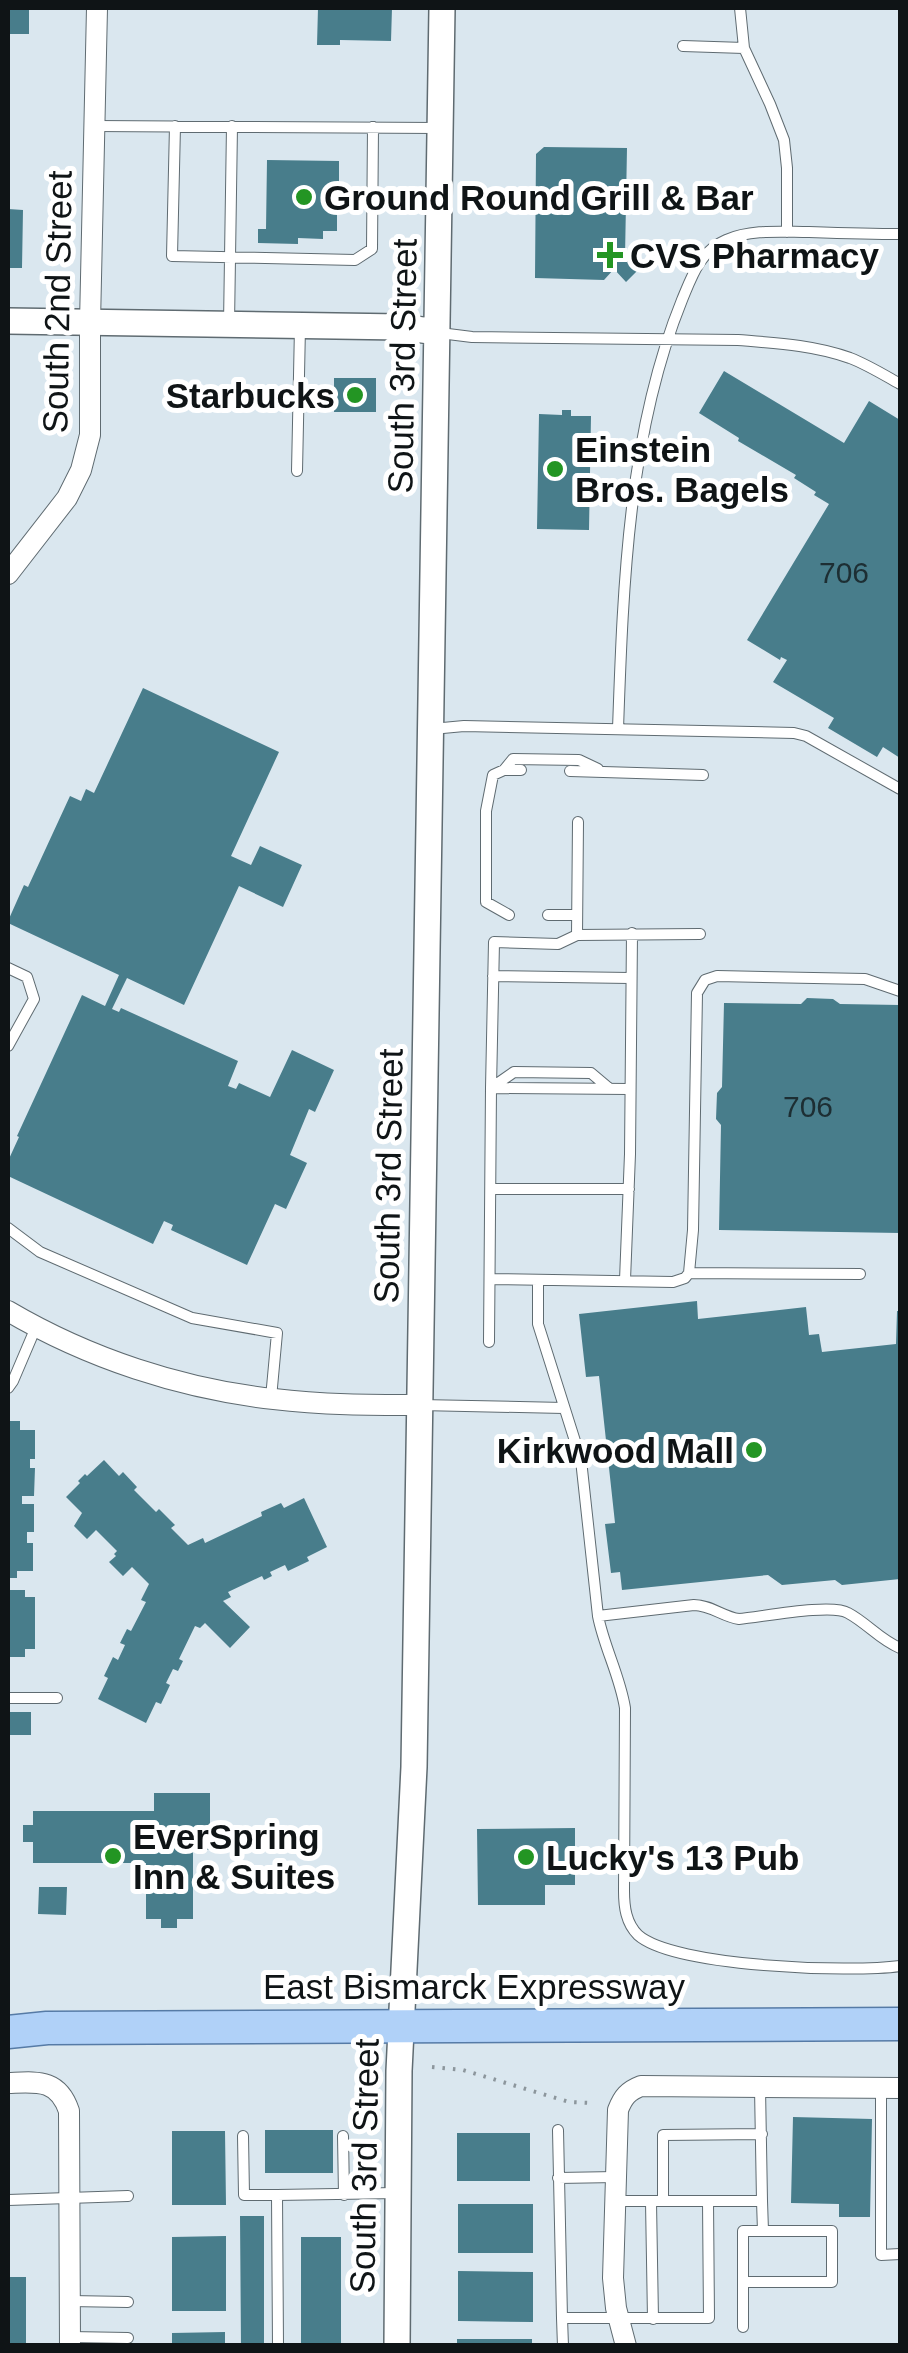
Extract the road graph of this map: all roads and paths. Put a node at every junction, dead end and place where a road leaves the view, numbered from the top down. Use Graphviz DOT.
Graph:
graph roads {
  1 [pos="97,8"];
  2 [pos="442,8"];
  3 [pos="740,8"];
  4 [pos="682,46"];
  5 [pos="744,48"];
  6 [pos="94,126"];
  7 [pos="174,126"];
  8 [pos="232,126"];
  9 [pos="374,127"];
  10 [pos="441,128"];
  11 [pos="787,232"];
  12 [pos="900,234"];
  13 [pos="230,257"];
  14 [pos="8,321"];
  15 [pos="90,322"];
  16 [pos="230,324"];
  17 [pos="300,325"];
  18 [pos="437,332"];
  19 [pos="668,339"];
  20 [pos="900,384"];
  21 [pos="298,471"];
  22 [pos="8,574"];
  23 [pos="431,728"];
  24 [pos="618,728"];
  25 [pos="504,770"];
  26 [pos="521,770"];
  27 [pos="570,771"];
  28 [pos="603,772"];
  29 [pos="704,775"];
  30 [pos="900,790"];
  31 [pos="578,822"];
  32 [pos="509,914"];
  33 [pos="548,915"];
  34 [pos="576,915"];
  35 [pos="632,933"];
  36 [pos="700,934"];
  37 [pos="577,935"];
  38 [pos="8,968"];
  39 [pos="493,976"];
  40 [pos="630,978"];
  41 [pos="900,991"];
  42 [pos="8,1046"];
  43 [pos="491,1088"];
  44 [pos="630,1089"];
  45 [pos="491,1189"];
  46 [pos="629,1189"];
  47 [pos="8,1228"];
  48 [pos="689,1274"];
  49 [pos="860,1274"];
  50 [pos="491,1279"];
  51 [pos="626,1280"];
  52 [pos="538,1281"];
  53 [pos="8,1311"];
  54 [pos="36,1327"];
  55 [pos="490,1342"];
  56 [pos="8,1388"];
  57 [pos="271,1399"];
  58 [pos="419,1405"];
  59 [pos="564,1408"];
  60 [pos="598,1616"];
  61 [pos="900,1648"];
  62 [pos="8,1698"];
  63 [pos="57,1698"];
  64 [pos="900,1966"];
  65 [pos="8,2020"];
  66 [pos="900,2024"];
  67 [pos="402,2025"];
  68 [pos="47,2028"];
  69 [pos="8,2032"];
  70 [pos="432,2066"];
  71 [pos="8,2082"];
  72 [pos="760,2086"];
  73 [pos="891,2088"];
  74 [pos="593,2103"];
  75 [pos="558,2130"];
  76 [pos="762,2134"];
  77 [pos="243,2136"];
  78 [pos="344,2136"];
  79 [pos="617,2177"];
  80 [pos="558,2178"];
  81 [pos="397,2193"];
  82 [pos="277,2195"];
  83 [pos="344,2195"];
  84 [pos="128,2196"];
  85 [pos="70,2197"];
  86 [pos="8,2200"];
  87 [pos="616,2201"];
  88 [pos="657,2201"];
  89 [pos="708,2201"];
  90 [pos="762,2201"];
  91 [pos="763,2230"];
  92 [pos="900,2254"];
  93 [pos="742,2282"];
  94 [pos="70,2301"];
  95 [pos="128,2302"];
  96 [pos="562,2318"];
  97 [pos="619,2318"];
  98 [pos="653,2318"];
  99 [pos="743,2326"];
  100 [pos="128,2338"];
  101 [pos="70,2341"];
  102 [pos="278,2346"];
  103 [pos="397,2346"];
  104 [pos="562,2346"];
  105 [pos="626,2346"];
  1 -- 6 [label="street, South 2nd Street"];
  2 -- 10 [label="street, South 3rd Street"];
  3 -- 5 [label="lane"];
  4 -- 5 [label="lane"];
  5 -- 11 [label="lane"];
  6 -- 7 [label="lane"];
  6 -- 15 [label="street, South 2nd Street"];
  7 -- 8 [label="lane"];
  7 -- 13 [label="lane"];
  8 -- 9 [label="lane"];
  8 -- 13 [label="lane"];
  9 -- 10 [label="lane"];
  9 -- 13 [label="lane"];
  10 -- 18 [label="street, South 3rd Street"];
  11 -- 12 [label="lane"];
  11 -- 19 [label="lane"];
  13 -- 16 [label="lane"];
  14 -- 15 [label="street"];
  15 -- 16 [label="street"];
  15 -- 22 [label="street, South 2nd Street"];
  16 -- 17 [label="street"];
  17 -- 18 [label="street"];
  17 -- 21 [label="lane"];
  18 -- 19 [label="lane"];
  18 -- 23 [label="street, South 3rd Street"];
  19 -- 20 [label="lane"];
  19 -- 24 [label="lane"];
  23 -- 24 [label="lane"];
  23 -- 58 [label="street, South 3rd Street"];
  24 -- 30 [label="lane"];
  25 -- 26 [label="lane"];
  25 -- 28 [label="lane"];
  25 -- 32 [label="lane"];
  27 -- 28 [label="lane"];
  28 -- 29 [label="lane"];
  31 -- 34 [label="lane"];
  33 -- 34 [label="lane"];
  34 -- 37 [label="lane"];
  35 -- 36 [label="lane"];
  35 -- 37 [label="lane"];
  35 -- 40 [label="lane"];
  37 -- 39 [label="lane"];
  38 -- 42 [label="lane"];
  39 -- 40 [label="lane"];
  39 -- 43 [label="lane"];
  40 -- 44 [label="lane"];
  41 -- 48 [label="lane"];
  43 -- 44 [label="lane"];
  43 -- 45 [label="lane"];
  44 -- 46 [label="lane"];
  45 -- 46 [label="lane"];
  45 -- 50 [label="lane"];
  46 -- 51 [label="lane"];
  47 -- 57 [label="lane"];
  48 -- 49 [label="lane"];
  48 -- 51 [label="lane"];
  50 -- 52 [label="lane"];
  50 -- 55 [label="lane"];
  51 -- 52 [label="lane"];
  52 -- 59 [label="lane"];
  53 -- 54 [label="street"];
  54 -- 56 [label="lane"];
  54 -- 57 [label="street"];
  57 -- 58 [label="street"];
  58 -- 59 [label="lane"];
  58 -- 67 [label="street, South 3rd Street"];
  59 -- 60 [label="lane"];
  60 -- 61 [label="lane"];
  60 -- 64 [label="lane"];
  62 -- 63 [label="lane"];
  65 -- 68 [label="main road, East Bismarck Expressway"];
  66 -- 67 [label="main road, East Bismarck Expressway"];
  67 -- 68 [label="main road, East Bismarck Expressway"];
  67 -- 81 [label="street, South 3rd Street"];
  68 -- 69 [label="main road, East Bismarck Expressway"];
  70 -- 74 [label="path"];
  71 -- 85 [label="street"];
  72 -- 73 [label="street"];
  72 -- 76 [label="lane"];
  72 -- 79 [label="street"];
  73 -- 92 [label="lane"];
  75 -- 80 [label="lane"];
  76 -- 88 [label="lane"];
  76 -- 90 [label="lane"];
  77 -- 82 [label="lane"];
  78 -- 83 [label="lane"];
  79 -- 80 [label="lane"];
  79 -- 87 [label="street"];
  80 -- 96 [label="lane"];
  81 -- 83 [label="lane"];
  81 -- 103 [label="street, South 3rd Street"];
  82 -- 83 [label="lane"];
  82 -- 102 [label="lane"];
  84 -- 85 [label="lane"];
  85 -- 86 [label="lane"];
  85 -- 94 [label="street"];
  87 -- 88 [label="lane"];
  87 -- 97 [label="street"];
  88 -- 89 [label="lane"];
  88 -- 98 [label="lane"];
  89 -- 90 [label="lane"];
  89 -- 98 [label="lane"];
  90 -- 91 [label="lane"];
  91 -- 93 [label="lane"];
  91 -- 93 [label="lane"];
  93 -- 99 [label="lane"];
  94 -- 95 [label="lane"];
  94 -- 101 [label="street"];
  96 -- 97 [label="lane"];
  96 -- 104 [label="lane"];
  97 -- 98 [label="lane"];
  97 -- 105 [label="street"];
  100 -- 101 [label="lane"];
}
